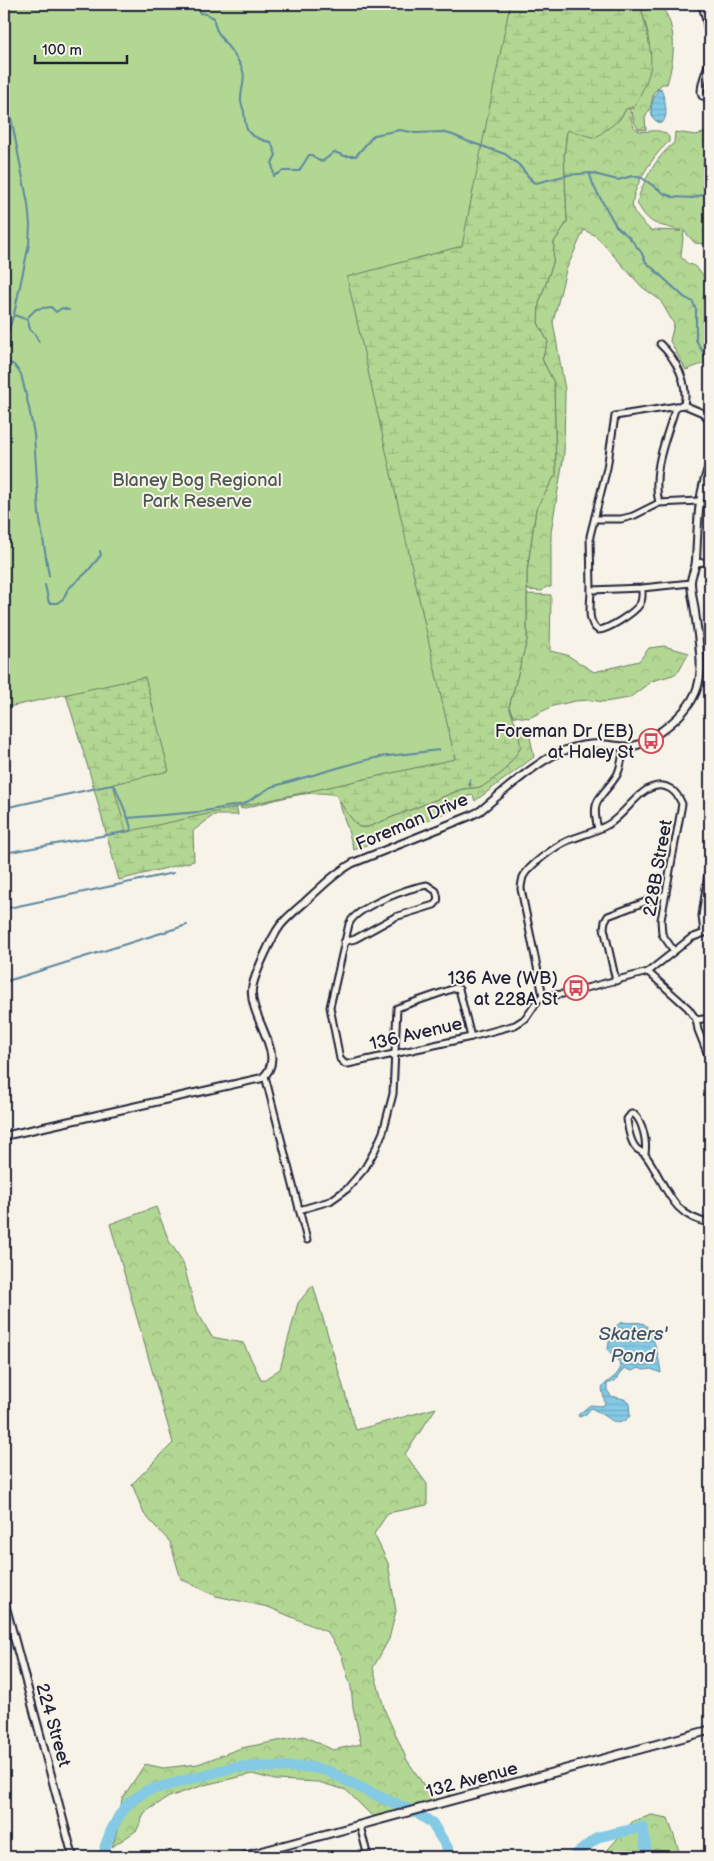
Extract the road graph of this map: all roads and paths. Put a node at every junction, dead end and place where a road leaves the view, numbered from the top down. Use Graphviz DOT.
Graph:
graph roads {
  1 [pos="700,4"];
  2 [pos="710,62"];
  3 [pos="710,98"];
  4 [pos="660,344"];
  5 [pos="684,405"];
  6 [pos="676,406"];
  7 [pos="710,421"];
  8 [pos="710,464"];
  9 [pos="699,501"];
  10 [pos="659,503"];
  11 [pos="595,519"];
  12 [pos="710,560"];
  13 [pos="696,563"];
  14 [pos="691,583"];
  15 [pos="642,588"];
  16 [pos="591,590"];
  17 [pos="624,748"];
  18 [pos="598,829"];
  19 [pos="710,859"];
  20 [pos="666,894"];
  21 [pos="710,931"];
  22 [pos="704,933"];
  23 [pos="344,942"];
  24 [pos="674,951"];
  25 [pos="648,972"];
  26 [pos="616,981"];
  27 [pos="543,996"];
  28 [pos="710,1018"];
  29 [pos="696,1020"];
  30 [pos="471,1037"];
  31 [pos="394,1054"];
  32 [pos="710,1060"];
  33 [pos="265,1076"];
  34 [pos="4,1136"];
  35 [pos="645,1154"];
  36 [pos="299,1210"];
  37 [pos="710,1223"];
  38 [pos="307,1240"];
  39 [pos="4,1600"];
  40 [pos="710,1730"];
  41 [pos="360,1826"];
  42 [pos="73,1857"];
  43 [pos="242,1857"];
  44 [pos="368,1857"];
  1 -- 2 [label="street"];
  2 -- 3 [label="street"];
  4 -- 5 [label="street"];
  5 -- 6 [label="street"];
  5 -- 7 [label="street"];
  6 -- 10 [label="street"];
  6 -- 11 [label="street"];
  8 -- 9 [label="street, Foreman Drive"];
  9 -- 10 [label="street"];
  9 -- 13 [label="street, Foreman Drive"];
  10 -- 11 [label="street"];
  11 -- 16 [label="street"];
  12 -- 13 [label="street"];
  13 -- 14 [label="street, Foreman Drive"];
  14 -- 15 [label="street"];
  14 -- 17 [label="street, Foreman Drive"];
  15 -- 16 [label="street"];
  15 -- 16 [label="street"];
  17 -- 18 [label="street"];
  17 -- 33 [label="street, Foreman Drive"];
  18 -- 20 [label="street, 228B Street"];
  18 -- 27 [label="street"];
  19 -- 22 [label="street"];
  20 -- 24 [label="street, 228B Street"];
  20 -- 26 [label="street"];
  21 -- 22 [label="street"];
  22 -- 24 [label="street"];
  23 -- 23 [label="street"];
  23 -- 31 [label="street, 136 Avenue"];
  24 -- 25 [label="street"];
  25 -- 26 [label="street"];
  25 -- 29 [label="street"];
  26 -- 27 [label="street"];
  27 -- 30 [label="street, 136 Avenue"];
  28 -- 29 [label="street"];
  29 -- 32 [label="street"];
  30 -- 31 [label="street, 136 Avenue"];
  30 -- 31 [label="street"];
  31 -- 36 [label="street"];
  33 -- 34 [label="street"];
  33 -- 36 [label="street, Foreman Drive"];
  35 -- 35 [label="street"];
  35 -- 37 [label="street"];
  36 -- 38 [label="street, Foreman Drive"];
  39 -- 42 [label="street, 224 Street"];
  40 -- 41 [label="main road, 132 Avenue"];
  41 -- 43 [label="main road, 132 Avenue"];
  41 -- 44 [label="street"];
}
